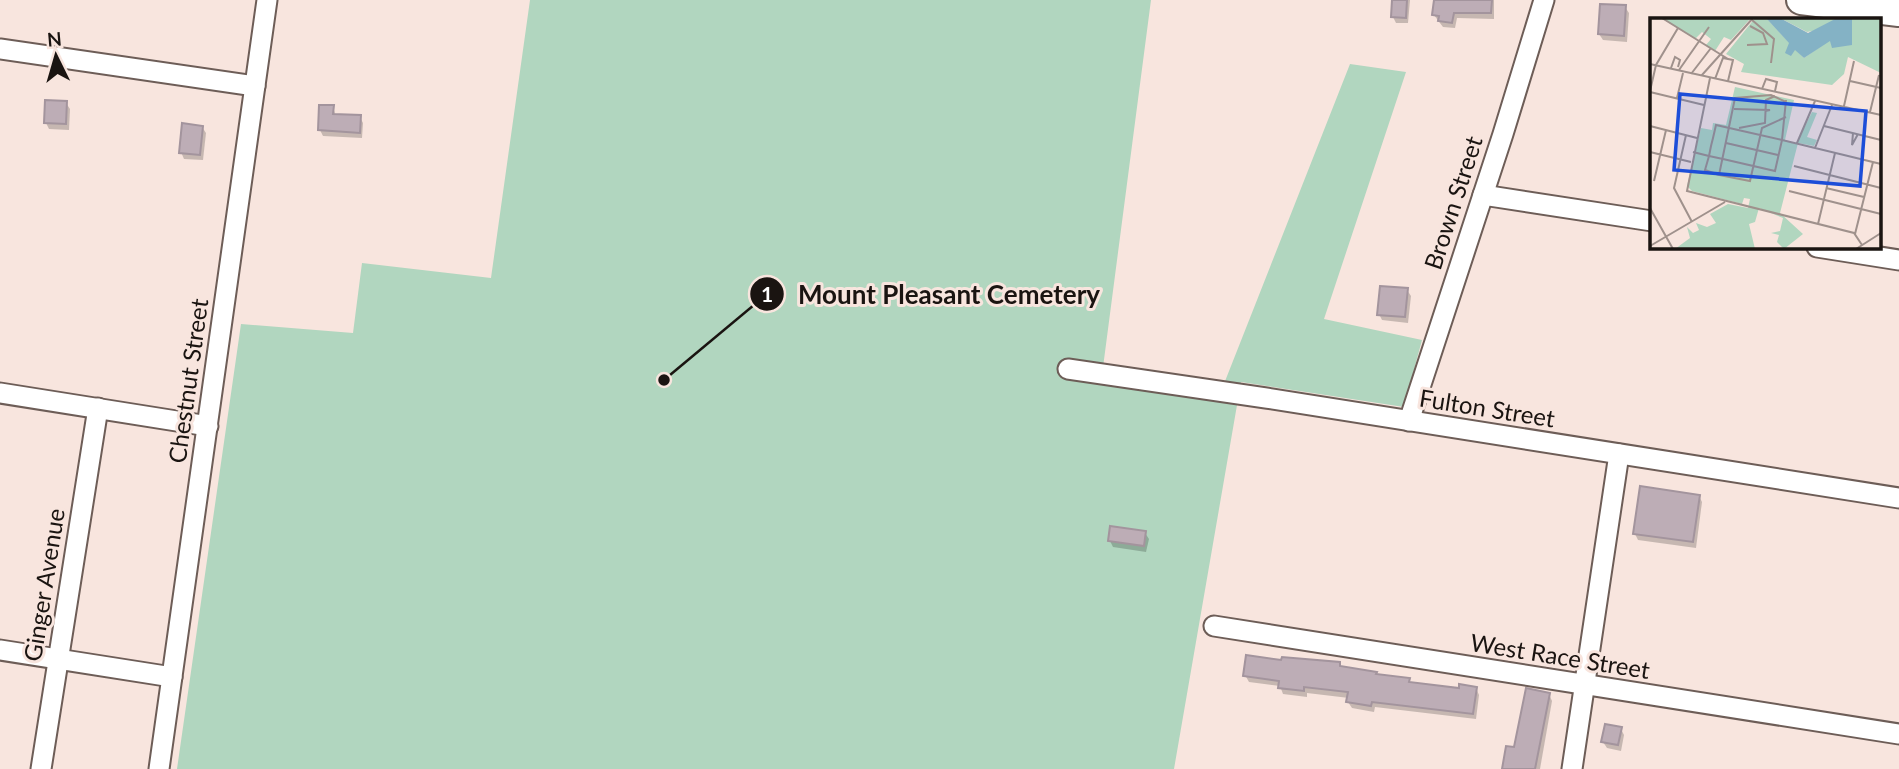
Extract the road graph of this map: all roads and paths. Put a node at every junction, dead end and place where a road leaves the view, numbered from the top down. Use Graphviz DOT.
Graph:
graph roads {
  1 [pos="267,0"];
  2 [pos="1544,0"];
  3 [pos="1801,0"];
  4 [pos="1899,12"];
  5 [pos="0,49"];
  6 [pos="255,86"];
  7 [pos="1483,195"];
  8 [pos="1650,221"];
  9 [pos="1823,248"];
  10 [pos="1899,260"];
  11 [pos="1068,369"];
  12 [pos="0,393"];
  13 [pos="98,408"];
  14 [pos="1409,421"];
  15 [pos="208,426"];
  16 [pos="1619,454"];
  17 [pos="1899,498"];
  18 [pos="1214,626"];
  19 [pos="0,650"];
  20 [pos="58,659"];
  21 [pos="172,677"];
  22 [pos="1584,687"];
  23 [pos="1899,734"];
  24 [pos="41,769"];
  25 [pos="159,769"];
  26 [pos="1572,769"];
  1 -- 6 [label="street, Chestnut Street"];
  2 -- 7 [label="street, Brown Street"];
  3 -- 4 [label="highway"];
  5 -- 6 [label="street"];
  6 -- 15 [label="street, Chestnut Street"];
  7 -- 8 [label="street"];
  7 -- 14 [label="street, Brown Street"];
  9 -- 10 [label="street"];
  11 -- 14 [label="street, Fulton Street"];
  12 -- 13 [label="street"];
  13 -- 15 [label="street"];
  13 -- 20 [label="street, Ginger Avenue"];
  14 -- 16 [label="street, Fulton Street"];
  15 -- 21 [label="street, Chestnut Street"];
  16 -- 17 [label="street, Fulton Street"];
  16 -- 22 [label="street"];
  18 -- 22 [label="street, West Race Street"];
  19 -- 20 [label="street"];
  20 -- 21 [label="street"];
  20 -- 24 [label="street, Ginger Avenue"];
  21 -- 25 [label="street, Chestnut Street"];
  22 -- 23 [label="street, West Race Street"];
  22 -- 26 [label="street"];
}
